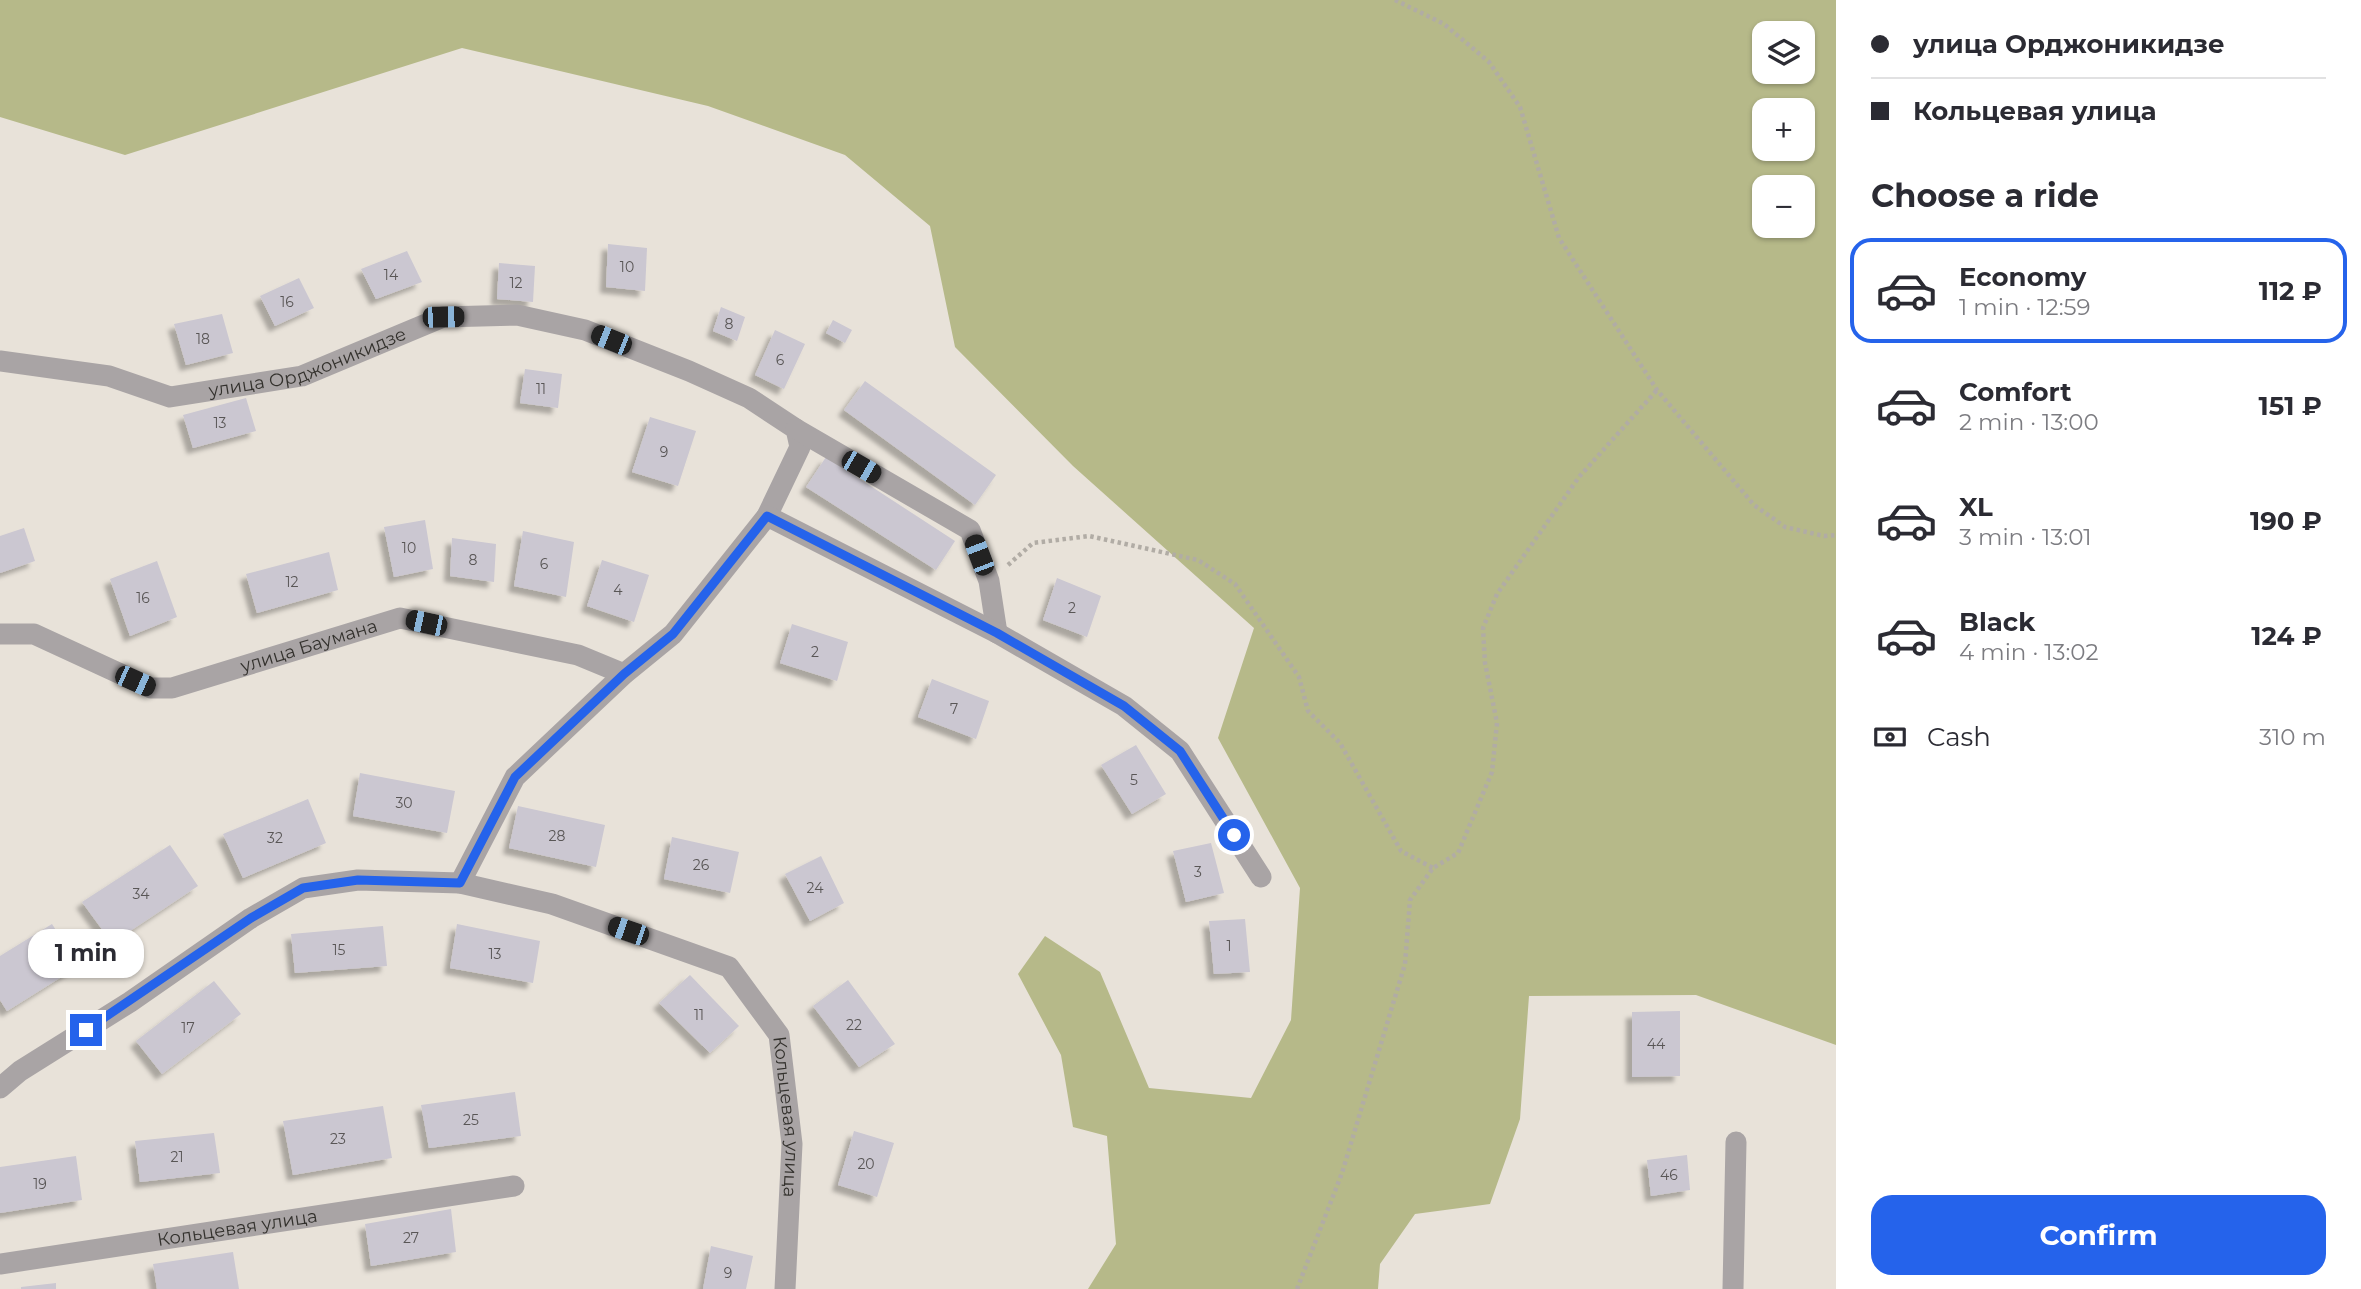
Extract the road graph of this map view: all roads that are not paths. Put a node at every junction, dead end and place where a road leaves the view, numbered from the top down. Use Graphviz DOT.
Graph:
graph roads {
  1 [pos="0,361"];
  2 [pos="796,429"];
  3 [pos="767,516"];
  4 [pos="997,633"];
  5 [pos="0,634"];
  6 [pos="624,674"];
  7 [pos="1261,877"];
  8 [pos="460,883"];
  9 [pos="0,1088"];
  10 [pos="1736,1142"];
  11 [pos="514,1186"];
  12 [pos="0,1264"];
  13 [pos="785,1289"];
  14 [pos="1732,1289"];
  1 -- 2 [label="street, улица Орджоникидзе"];
  2 -- 3 [label="street"];
  2 -- 4 [label="street, улица Орджоникидзе"];
  3 -- 4 [label="street"];
  3 -- 6 [label="street"];
  4 -- 7 [label="street"];
  5 -- 6 [label="street, улица Баумана"];
  6 -- 8 [label="street"];
  8 -- 9 [label="street, Кольцевая улица"];
  8 -- 13 [label="street, Кольцевая улица"];
  10 -- 14 [label="street"];
  11 -- 12 [label="street, Кольцевая улица"];
}
